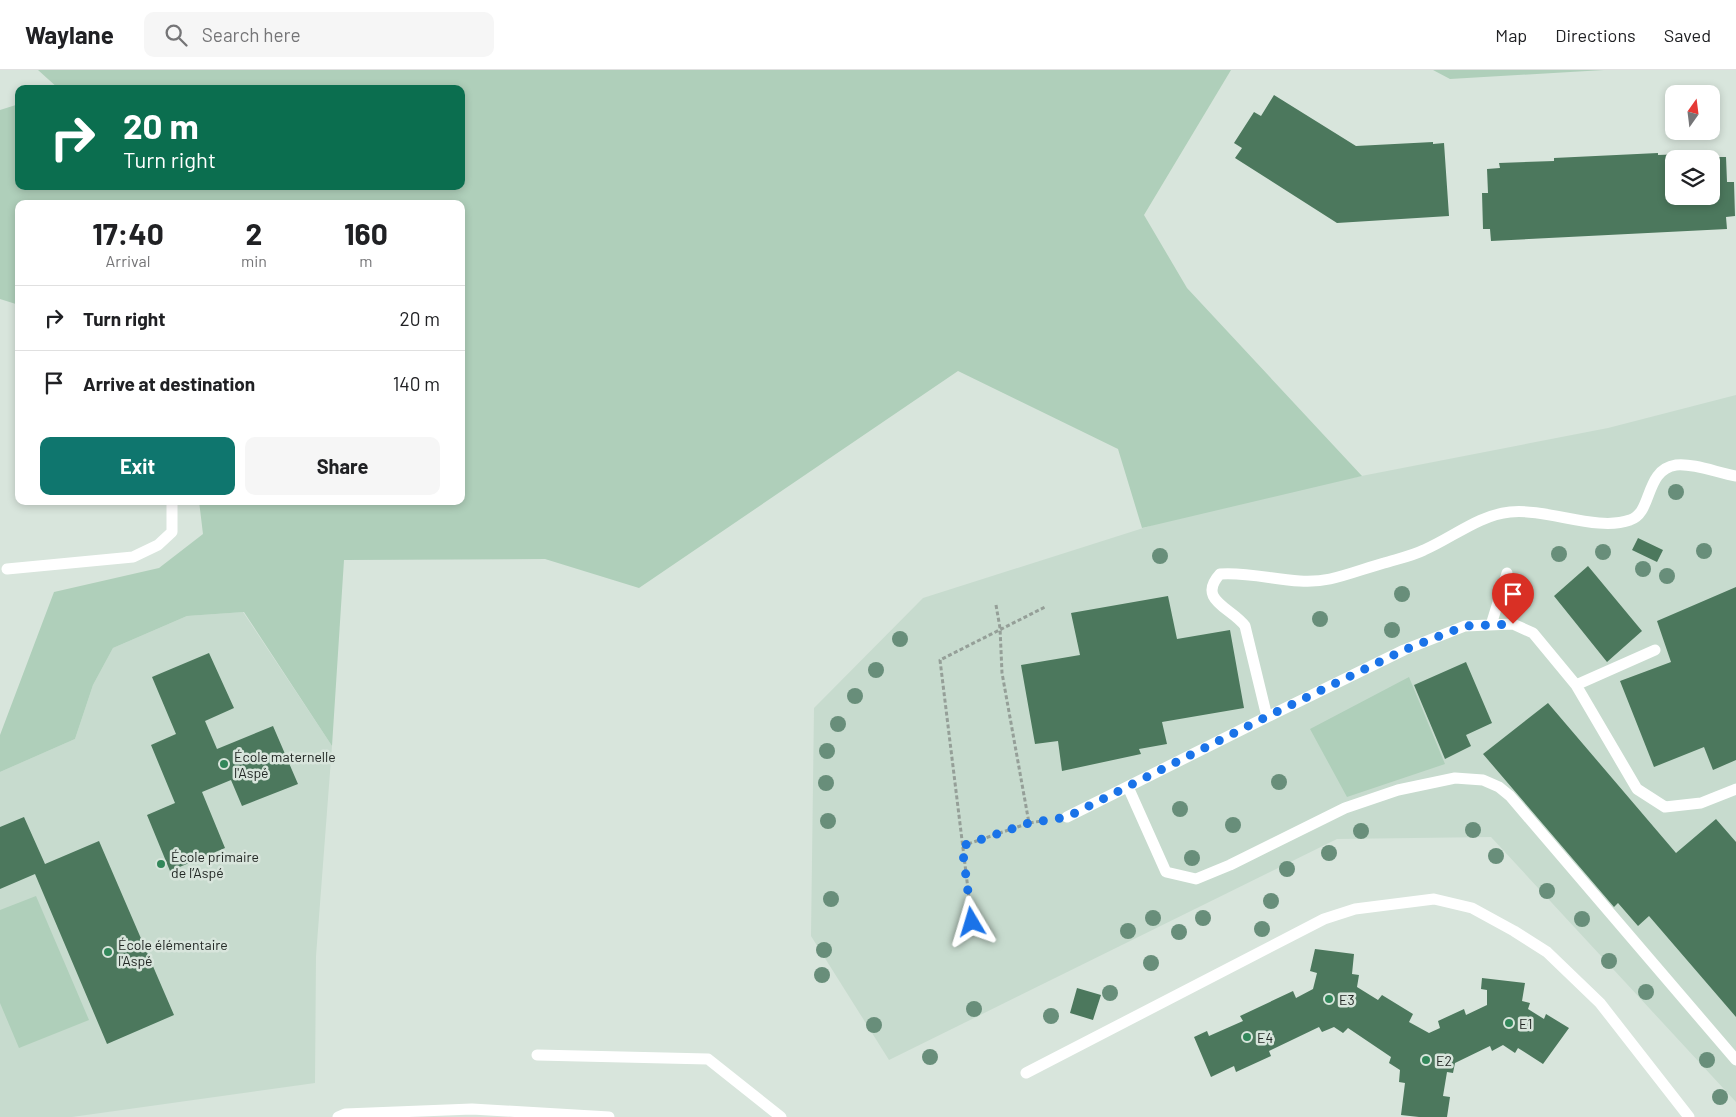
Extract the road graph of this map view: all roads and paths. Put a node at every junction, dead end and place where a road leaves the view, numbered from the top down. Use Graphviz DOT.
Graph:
graph roads {
  1 [pos="1736,476"];
  2 [pos="172,505"];
  3 [pos="7,569"];
  4 [pos="1507,573"];
  5 [pos="996,605"];
  6 [pos="1045,607"];
  7 [pos="1491,624"];
  8 [pos="1000,628"];
  9 [pos="1655,650"];
  10 [pos="1576,685"];
  11 [pos="1266,717"];
  12 [pos="1128,787"];
  13 [pos="1736,789"];
  14 [pos="1067,817"];
  15 [pos="1029,823"];
  16 [pos="962,846"];
  17 [pos="972,922"];
  18 [pos="537,1055"];
  19 [pos="1736,1060"];
  20 [pos="1026,1073"];
  21 [pos="338,1117"];
  22 [pos="609,1117"];
  23 [pos="781,1117"];
  24 [pos="1689,1117"];
  1 -- 11 [label="lane"];
  2 -- 3 [label="lane"];
  4 -- 7 [label="lane"];
  5 -- 8 [label="path"];
  6 -- 8 [label="path"];
  7 -- 10 [label="lane"];
  7 -- 11 [label="lane"];
  8 -- 15 [label="path"];
  8 -- 16 [label="path"];
  9 -- 10 [label="lane"];
  10 -- 13 [label="lane"];
  11 -- 12 [label="lane"];
  12 -- 14 [label="lane"];
  12 -- 19 [label="lane"];
  14 -- 15 [label="path"];
  15 -- 16 [label="path"];
  16 -- 17 [label="path"];
  18 -- 23 [label="lane"];
  20 -- 24 [label="lane"];
  21 -- 22 [label="lane"];
}
